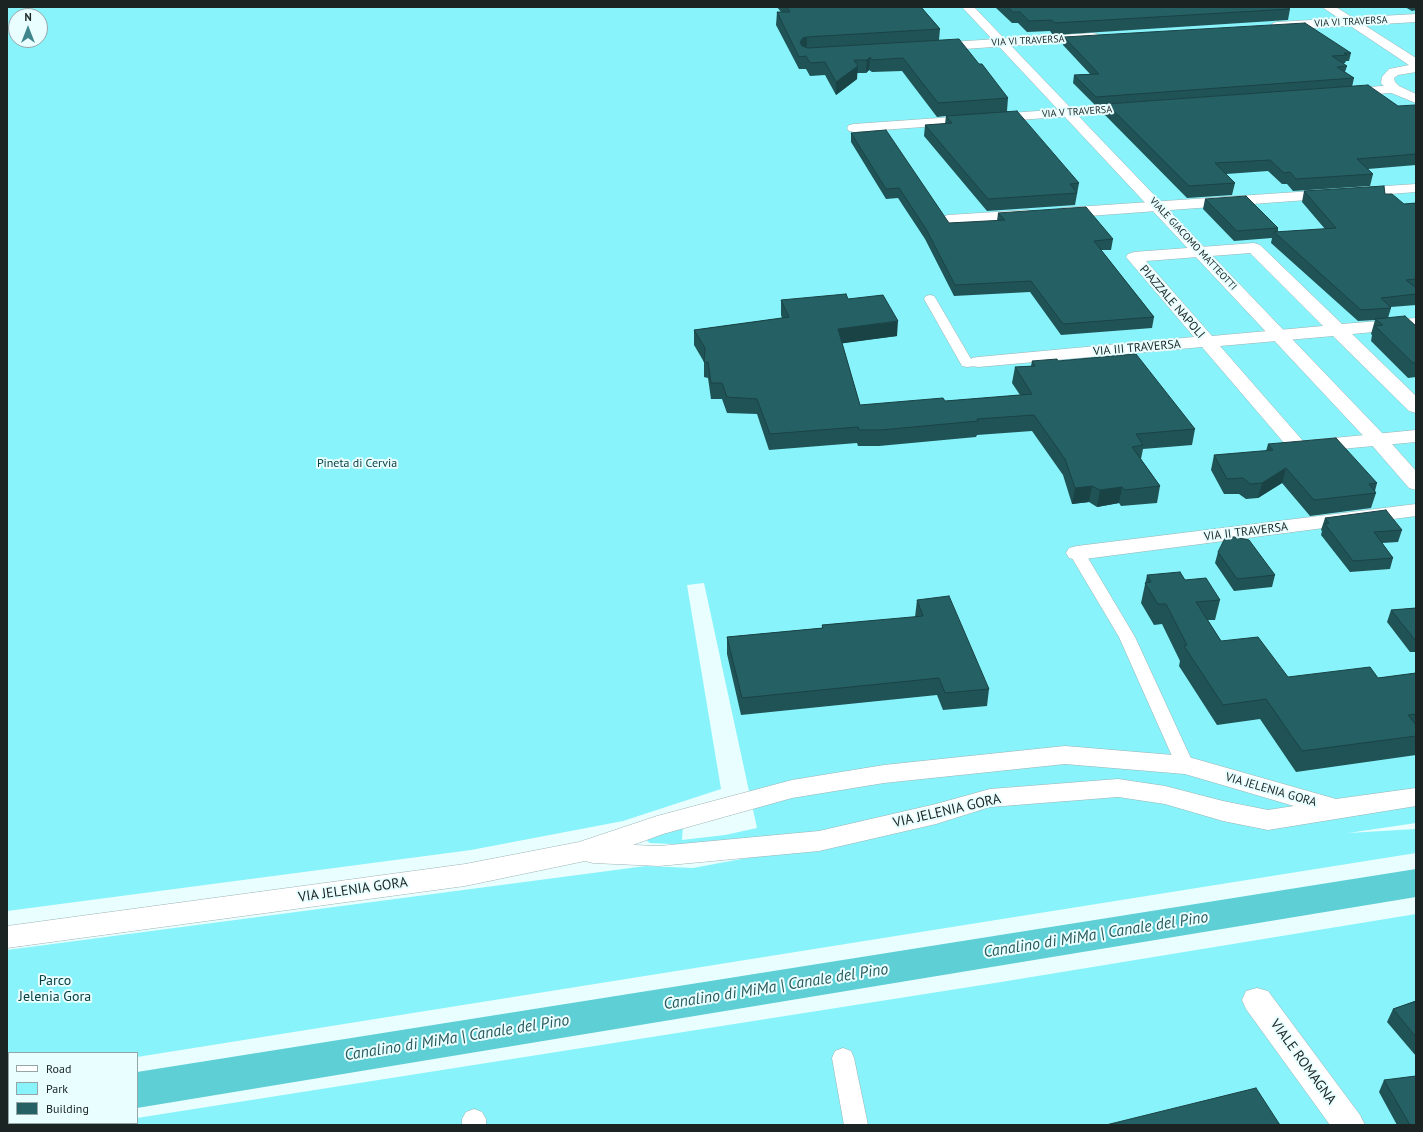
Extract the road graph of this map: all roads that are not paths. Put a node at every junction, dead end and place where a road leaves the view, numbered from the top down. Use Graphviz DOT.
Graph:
graph roads {
  1 [pos="968,7"];
  2 [pos="1328,7"];
  3 [pos="1416,18"];
  4 [pos="1352,22"];
  5 [pos="1268,27"];
  6 [pos="1104,36"];
  7 [pos="1002,42"];
  8 [pos="918,48"];
  9 [pos="1416,64"];
  10 [pos="1416,68"];
  11 [pos="1394,89"];
  12 [pos="1331,94"];
  13 [pos="1416,99"];
  14 [pos="1151,107"];
  15 [pos="1069,113"];
  16 [pos="854,128"];
  17 [pos="1416,188"];
  18 [pos="1158,206"];
  19 [pos="948,220"];
  20 [pos="1200,252"];
  21 [pos="930,299"];
  22 [pos="1416,323"];
  23 [pos="1338,330"];
  24 [pos="1280,336"];
  25 [pos="1208,342"];
  26 [pos="978,362"];
  27 [pos="1416,406"];
  28 [pos="1416,436"];
  29 [pos="1376,439"];
  30 [pos="1416,484"];
  31 [pos="1416,510"];
  32 [pos="1077,553"];
  33 [pos="1185,765"];
  34 [pos="1416,797"];
  35 [pos="1334,808"];
  36 [pos="581,852"];
  37 [pos="124,921"];
  38 [pos="7,927"];
  39 [pos="7,937"];
  40 [pos="1257,1000"];
  41 [pos="843,1058"];
  42 [pos="856,1125"];
  43 [pos="1348,1125"];
  1 -- 7 [label="street, VIALE GIACOMO MATTEOTTI"];
  2 -- 4 [label="street"];
  3 -- 4 [label="street, VIA VI TRAVERSA"];
  4 -- 5 [label="street, VIA VI TRAVERSA"];
  4 -- 9 [label="street"];
  6 -- 7 [label="street, VIA VI TRAVERSA"];
  7 -- 8 [label="street, VIA VI TRAVERSA"];
  7 -- 15 [label="street, VIALE GIACOMO MATTEOTTI"];
  10 -- 11 [label="street"];
  11 -- 12 [label="street"];
  11 -- 13 [label="street"];
  14 -- 15 [label="street, VIA V TRAVERSA"];
  15 -- 16 [label="street, VIA V TRAVERSA"];
  15 -- 18 [label="street, VIALE GIACOMO MATTEOTTI"];
  17 -- 18 [label="street"];
  18 -- 19 [label="street"];
  18 -- 20 [label="street, VIALE GIACOMO MATTEOTTI"];
  20 -- 23 [label="street, PIAZZALE NAPOLI"];
  20 -- 24 [label="street, VIALE GIACOMO MATTEOTTI"];
  20 -- 25 [label="street, PIAZZALE NAPOLI"];
  21 -- 26 [label="lane"];
  22 -- 23 [label="street, VIA III TRAVERSA"];
  23 -- 24 [label="street, VIA III TRAVERSA"];
  23 -- 27 [label="street, PIAZZALE NAPOLI"];
  24 -- 25 [label="street, VIA III TRAVERSA"];
  24 -- 29 [label="street, VIALE GIACOMO MATTEOTTI"];
  25 -- 26 [label="street, VIA III TRAVERSA"];
  25 -- 29 [label="street, PIAZZALE NAPOLI"];
  28 -- 29 [label="street, PIAZZALE NAPOLI"];
  29 -- 30 [label="street, VIALE GIACOMO MATTEOTTI"];
  31 -- 32 [label="street, VIA II TRAVERSA"];
  32 -- 33 [label="lane"];
  33 -- 35 [label="street, VIA JELENIA GORA"];
  33 -- 36 [label="street, VIA JELENIA GORA"];
  34 -- 35 [label="street, VIA JELENIA GORA"];
  35 -- 36 [label="street, VIA JELENIA GORA"];
  36 -- 37 [label="street, VIA JELENIA GORA"];
  37 -- 38 [label="street, VIA JELENIA GORA"];
  37 -- 39 [label="street, VIA JELENIA GORA"];
  40 -- 43 [label="street, VIALE ROMAGNA"];
  41 -- 42 [label="lane"];
}
